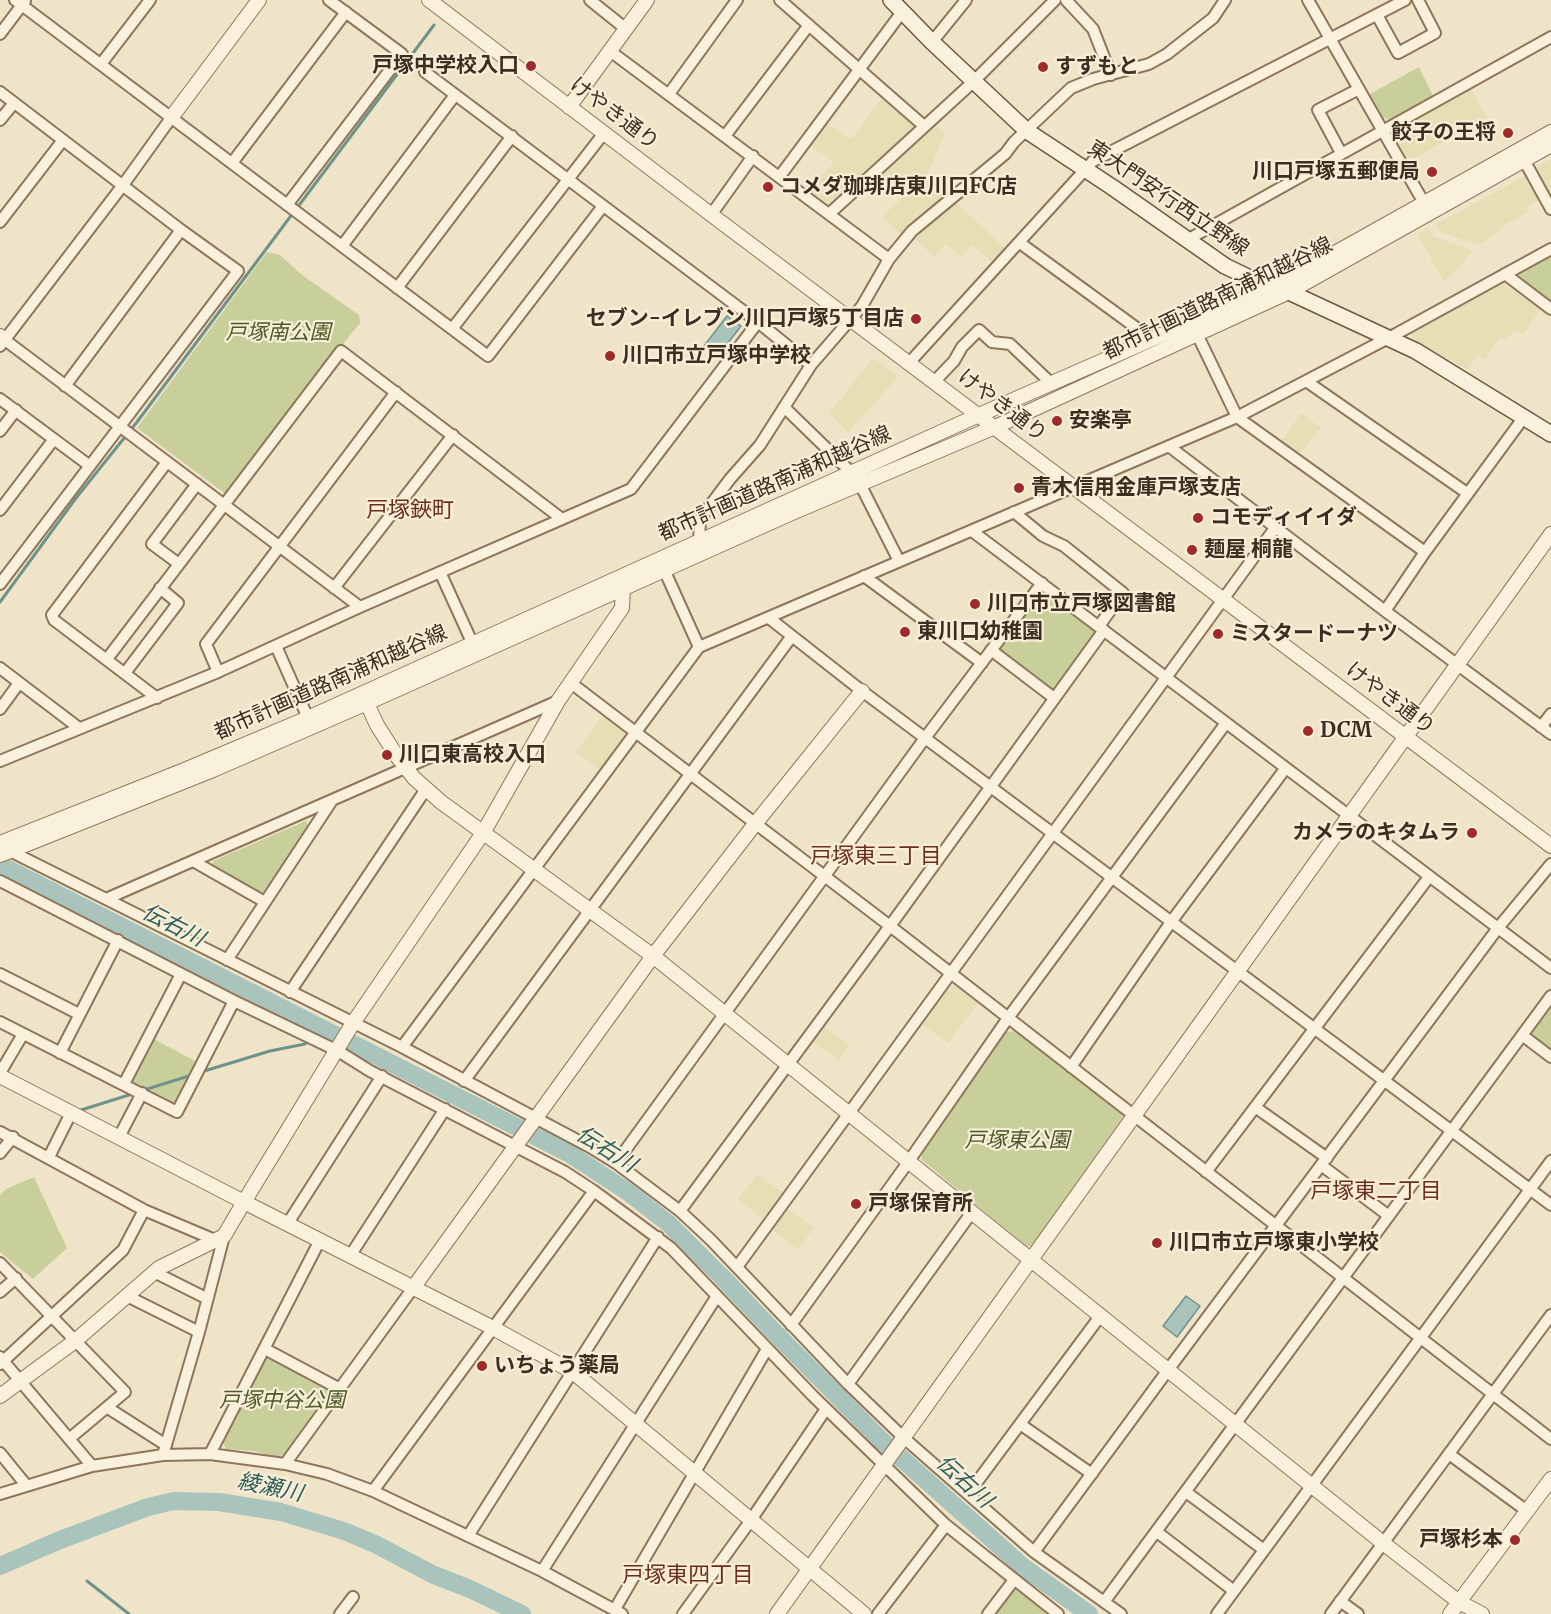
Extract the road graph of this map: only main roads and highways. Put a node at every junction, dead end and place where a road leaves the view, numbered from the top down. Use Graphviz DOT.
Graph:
graph roads {
  1 [pos="891,0"];
  2 [pos="1551,434"];
  1 -- 2 [label="main road, 東大門安行西立野線"];
}
